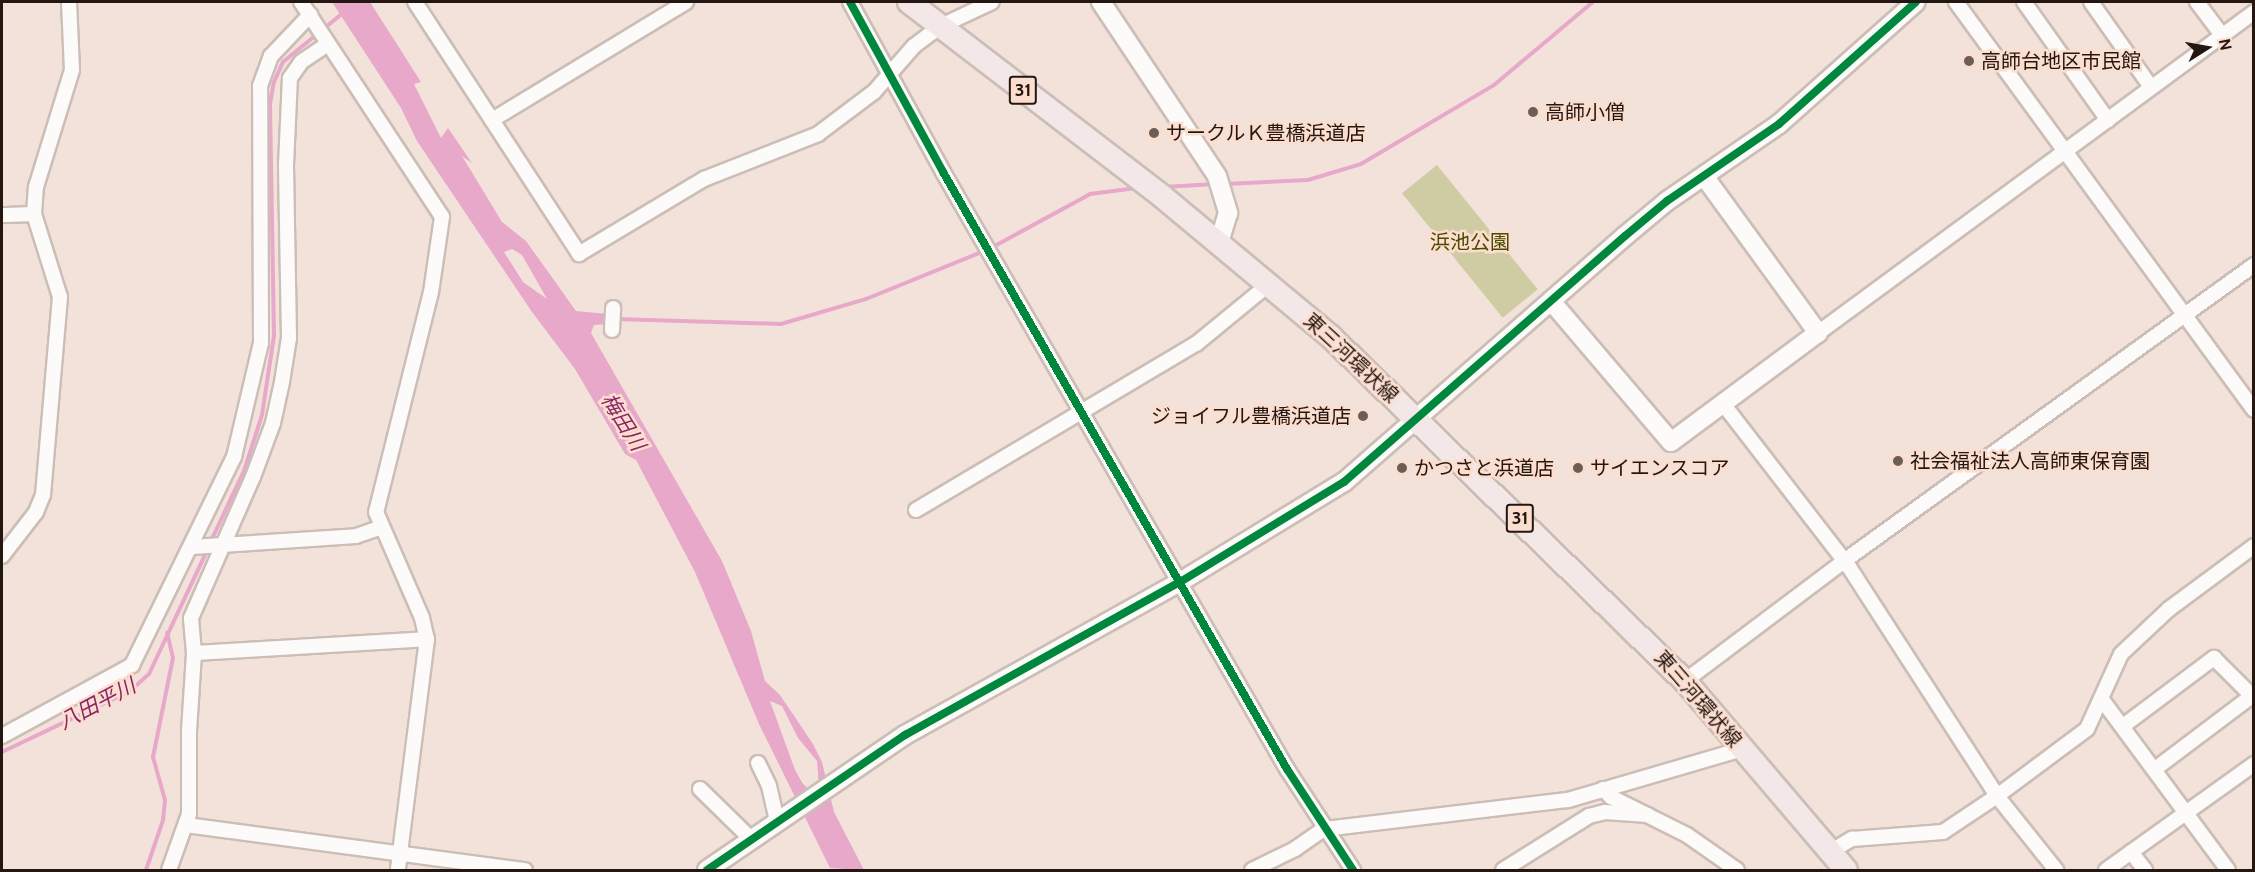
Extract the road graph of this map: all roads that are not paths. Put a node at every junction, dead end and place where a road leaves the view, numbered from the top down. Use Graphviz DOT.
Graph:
graph roads {
  1 [pos="69,2"];
  2 [pos="301,2"];
  3 [pos="414,2"];
  4 [pos="686,2"];
  5 [pos="850,2"];
  6 [pos="909,2"];
  7 [pos="1101,2"];
  8 [pos="1916,2"];
  9 [pos="1956,2"];
  10 [pos="2024,2"];
  11 [pos="2091,2"];
  12 [pos="2196,2"];
  13 [pos="984,3"];
  14 [pos="2253,12"];
  15 [pos="310,15"];
  16 [pos="941,27"];
  17 [pos="2222,35"];
  18 [pos="323,36"];
  19 [pos="891,72"];
  20 [pos="2151,87"];
  21 [pos="492,120"];
  22 [pos="2108,120"];
  23 [pos="2065,153"];
  24 [pos="1704,176"];
  25 [pos="34,214"];
  26 [pos="2,215"];
  27 [pos="1219,242"];
  28 [pos="2253,265"];
  29 [pos="1269,284"];
  30 [pos="1551,301"];
  31 [pos="613,308"];
  32 [pos="2186,315"];
  33 [pos="612,330"];
  34 [pos="1818,333"];
  35 [pos="1724,405"];
  36 [pos="2253,410"];
  37 [pos="1083,413"];
  38 [pos="1416,419"];
  39 [pos="916,510"];
  40 [pos="379,528"];
  41 [pos="222,546"];
  42 [pos="2253,546"];
  43 [pos="192,547"];
  44 [pos="2,556"];
  45 [pos="1844,561"];
  46 [pos="1180,582"];
  47 [pos="427,639"];
  48 [pos="194,653"];
  49 [pos="1685,681"];
  50 [pos="2253,697"];
  51 [pos="2103,700"];
  52 [pos="2123,726"];
  53 [pos="2,736"];
  54 [pos="1743,749"];
  55 [pos="758,763"];
  56 [pos="2253,764"];
  57 [pos="2155,770"];
  58 [pos="700,789"];
  59 [pos="1603,789"];
  60 [pos="1997,796"];
  61 [pos="2186,813"];
  62 [pos="1648,815"];
  63 [pos="777,822"];
  64 [pos="186,825"];
  65 [pos="1324,829"];
  66 [pos="752,840"];
  67 [pos="1830,852"];
  68 [pos="2131,852"];
  69 [pos="400,854"];
  70 [pos="169,870"];
  71 [pos="398,870"];
  72 [pos="525,870"];
  73 [pos="707,870"];
  74 [pos="1252,870"];
  75 [pos="1353,870"];
  76 [pos="1503,870"];
  77 [pos="1737,870"];
  78 [pos="1846,870"];
  79 [pos="2056,870"];
  80 [pos="2106,870"];
  81 [pos="2145,870"];
  82 [pos="2228,870"];
  1 -- 25 [label="street"];
  2 -- 15 [label="street"];
  3 -- 21 [label="street"];
  4 -- 21 [label="street"];
  5 -- 19 [label="street"];
  6 -- 16 [label="main road, 東三河環状線 / 31"];
  7 -- 27 [label="street"];
  8 -- 24 [label="street"];
  9 -- 23 [label="street"];
  10 -- 22 [label="street"];
  11 -- 20 [label="street"];
  12 -- 17 [label="street"];
  13 -- 16 [label="street"];
  14 -- 17 [label="street"];
  15 -- 18 [label="street"];
  15 -- 43 [label="street"];
  16 -- 19 [label="street"];
  16 -- 27 [label="main road, 東三河環状線 / 31"];
  17 -- 20 [label="street"];
  18 -- 40 [label="street"];
  18 -- 41 [label="street"];
  19 -- 21 [label="street"];
  19 -- 37 [label="street"];
  20 -- 22 [label="street"];
  22 -- 23 [label="street"];
  23 -- 32 [label="street"];
  23 -- 34 [label="street"];
  24 -- 30 [label="street"];
  24 -- 34 [label="street"];
  25 -- 26 [label="street"];
  25 -- 44 [label="street"];
  27 -- 29 [label="main road, 東三河環状線 / 31"];
  28 -- 32 [label="street"];
  29 -- 37 [label="street"];
  29 -- 38 [label="main road, 東三河環状線 / 31"];
  30 -- 35 [label="street"];
  30 -- 38 [label="street"];
  31 -- 33 [label="street"];
  32 -- 36 [label="street"];
  32 -- 45 [label="street"];
  34 -- 35 [label="street"];
  35 -- 45 [label="street"];
  37 -- 39 [label="street"];
  37 -- 46 [label="street"];
  38 -- 46 [label="street"];
  38 -- 49 [label="main road, 東三河環状線 / 31"];
  40 -- 41 [label="street"];
  40 -- 47 [label="street"];
  41 -- 43 [label="street"];
  41 -- 48 [label="street"];
  42 -- 51 [label="street"];
  43 -- 53 [label="street"];
  45 -- 49 [label="street"];
  45 -- 60 [label="street"];
  46 -- 63 [label="street"];
  46 -- 65 [label="street"];
  47 -- 48 [label="street"];
  47 -- 69 [label="street"];
  48 -- 64 [label="street"];
  49 -- 54 [label="main road, 東三河環状線 / 31"];
  50 -- 52 [label="street"];
  50 -- 57 [label="street"];
  51 -- 52 [label="street"];
  51 -- 60 [label="street"];
  52 -- 57 [label="street"];
  54 -- 59 [label="street"];
  54 -- 67 [label="main road, 東三河環状線 / 31"];
  55 -- 63 [label="street"];
  56 -- 61 [label="street"];
  57 -- 61 [label="street"];
  58 -- 66 [label="street"];
  59 -- 62 [label="street"];
  59 -- 65 [label="street"];
  60 -- 67 [label="street"];
  60 -- 79 [label="street"];
  61 -- 68 [label="street"];
  61 -- 82 [label="street"];
  62 -- 76 [label="street"];
  62 -- 77 [label="street"];
  63 -- 66 [label="street"];
  64 -- 69 [label="street"];
  64 -- 70 [label="street"];
  65 -- 74 [label="street"];
  65 -- 75 [label="street"];
  66 -- 73 [label="street"];
  67 -- 78 [label="main road, 東三河環状線 / 31"];
  68 -- 80 [label="street"];
  68 -- 81 [label="street"];
  69 -- 71 [label="street"];
  69 -- 72 [label="street"];
}
